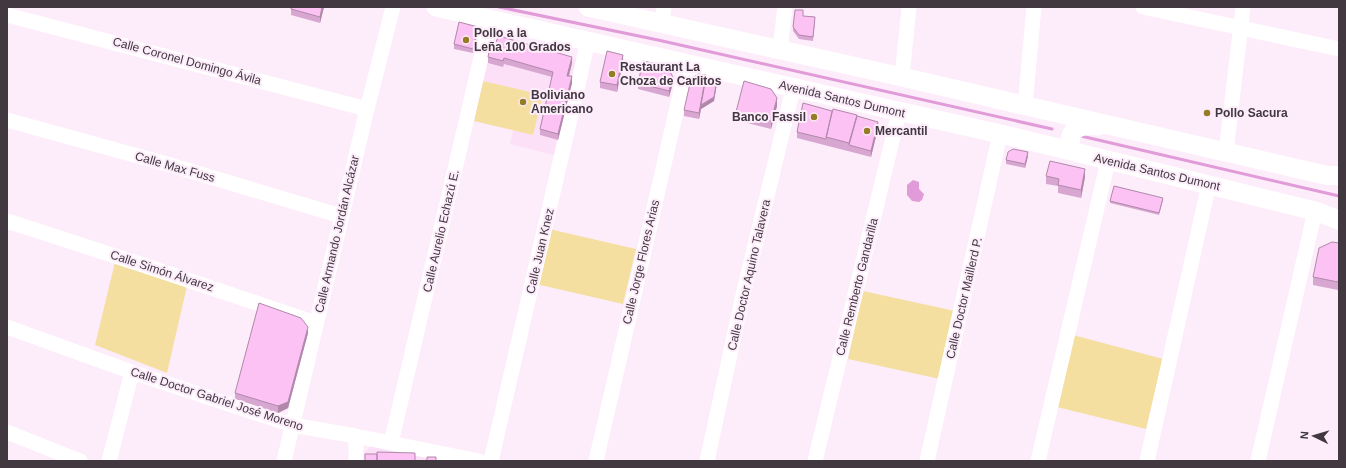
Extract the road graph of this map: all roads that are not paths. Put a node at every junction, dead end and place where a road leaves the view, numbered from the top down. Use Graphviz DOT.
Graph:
graph roads {
  1 [pos="393,7"];
  2 [pos="436,7"];
  3 [pos="588,7"];
  4 [pos="785,7"];
  5 [pos="909,7"];
  6 [pos="1034,7"];
  7 [pos="1143,7"];
  8 [pos="1243,7"];
  9 [pos="7,15"];
  10 [pos="663,15"];
  11 [pos="490,19"];
  12 [pos="1241,28"];
  13 [pos="588,41"];
  14 [pos="780,49"];
  15 [pos="1339,49"];
  16 [pos="687,64"];
  17 [pos="902,77"];
  18 [pos="793,89"];
  19 [pos="1025,106"];
  20 [pos="367,108"];
  21 [pos="900,112"];
  22 [pos="1063,115"];
  23 [pos="7,120"];
  24 [pos="1115,127"];
  25 [pos="1000,134"];
  26 [pos="1022,139"];
  27 [pos="1072,151"];
  28 [pos="1226,152"];
  29 [pos="1108,160"];
  30 [pos="1339,176"];
  31 [pos="1209,184"];
  32 [pos="1315,211"];
  33 [pos="341,216"];
  34 [pos="1339,220"];
  35 [pos="7,221"];
  36 [pos="316,323"];
  37 [pos="7,327"];
  38 [pos="132,372"];
  39 [pos="292,426"];
  40 [pos="7,432"];
  41 [pos="356,436"];
  42 [pos="391,443"];
  43 [pos="80,461"];
  44 [pos="109,461"];
  45 [pos="284,461"];
  46 [pos="356,461"];
  47 [pos="479,461"];
  48 [pos="491,461"];
  49 [pos="596,461"];
  50 [pos="707,461"];
  51 [pos="815,461"];
  52 [pos="927,461"];
  53 [pos="1038,461"];
  54 [pos="1147,461"];
  55 [pos="1258,461"];
  1 -- 20 [label="street, Calle Armando Jordán Alcázar"];
  2 -- 11 [label="main road, Avenida Santos Dumont"];
  3 -- 10 [label="main road"];
  4 -- 14 [label="street"];
  5 -- 17 [label="street"];
  6 -- 19 [label="street"];
  7 -- 12 [label="street"];
  8 -- 12 [label="street"];
  9 -- 20 [label="street, Calle Coronel Domingo Ávila"];
  10 -- 14 [label="main road"];
  11 -- 13 [label="main road, Avenida Santos Dumont"];
  11 -- 42 [label="street, Calle Aurelio Echazú E."];
  12 -- 15 [label="street"];
  12 -- 28 [label="street"];
  13 -- 16 [label="main road, Avenida Santos Dumont"];
  13 -- 48 [label="street, Calle Juan Knez"];
  14 -- 17 [label="main road"];
  16 -- 18 [label="main road, Avenida Santos Dumont"];
  16 -- 49 [label="street, Calle Jorge Flores Arias"];
  17 -- 19 [label="main road"];
  18 -- 21 [label="main road, Avenida Santos Dumont"];
  18 -- 50 [label="street, Calle Doctor Aquino Talavera"];
  19 -- 22 [label="main road"];
  20 -- 33 [label="street, Calle Armando Jordán Alcázar"];
  21 -- 25 [label="main road, Avenida Santos Dumont"];
  21 -- 51 [label="street, Calle Remberto Gandarilla"];
  22 -- 24 [label="main road"];
  22 -- 26 [label="main road"];
  23 -- 33 [label="street, Calle Max Fuss"];
  24 -- 27 [label="main road"];
  24 -- 28 [label="main road"];
  25 -- 26 [label="main road, Avenida Santos Dumont"];
  25 -- 52 [label="street, Calle Doctor Maillerd P."];
  26 -- 27 [label="main road, Avenida Santos Dumont"];
  27 -- 29 [label="main road, Avenida Santos Dumont"];
  28 -- 30 [label="main road"];
  29 -- 31 [label="main road, Avenida Santos Dumont"];
  29 -- 53 [label="street"];
  31 -- 32 [label="main road, Avenida Santos Dumont"];
  31 -- 54 [label="street"];
  32 -- 34 [label="main road, Avenida Santos Dumont"];
  32 -- 55 [label="street"];
  33 -- 36 [label="street, Calle Armando Jordán Alcázar"];
  35 -- 36 [label="street, Calle Simón Álvarez"];
  36 -- 39 [label="street, Calle Armando Jordán Alcázar"];
  37 -- 38 [label="street, Calle Doctor Gabriel José Moreno"];
  38 -- 39 [label="street, Calle Doctor Gabriel José Moreno"];
  38 -- 44 [label="street"];
  39 -- 41 [label="street, Calle Doctor Gabriel José Moreno"];
  39 -- 45 [label="street, Calle Armando Jordán Alcázar"];
  40 -- 43 [label="street"];
  41 -- 42 [label="street, Calle Doctor Gabriel José Moreno"];
  41 -- 46 [label="street"];
  42 -- 47 [label="street, Calle Doctor Gabriel José Moreno"];
}
